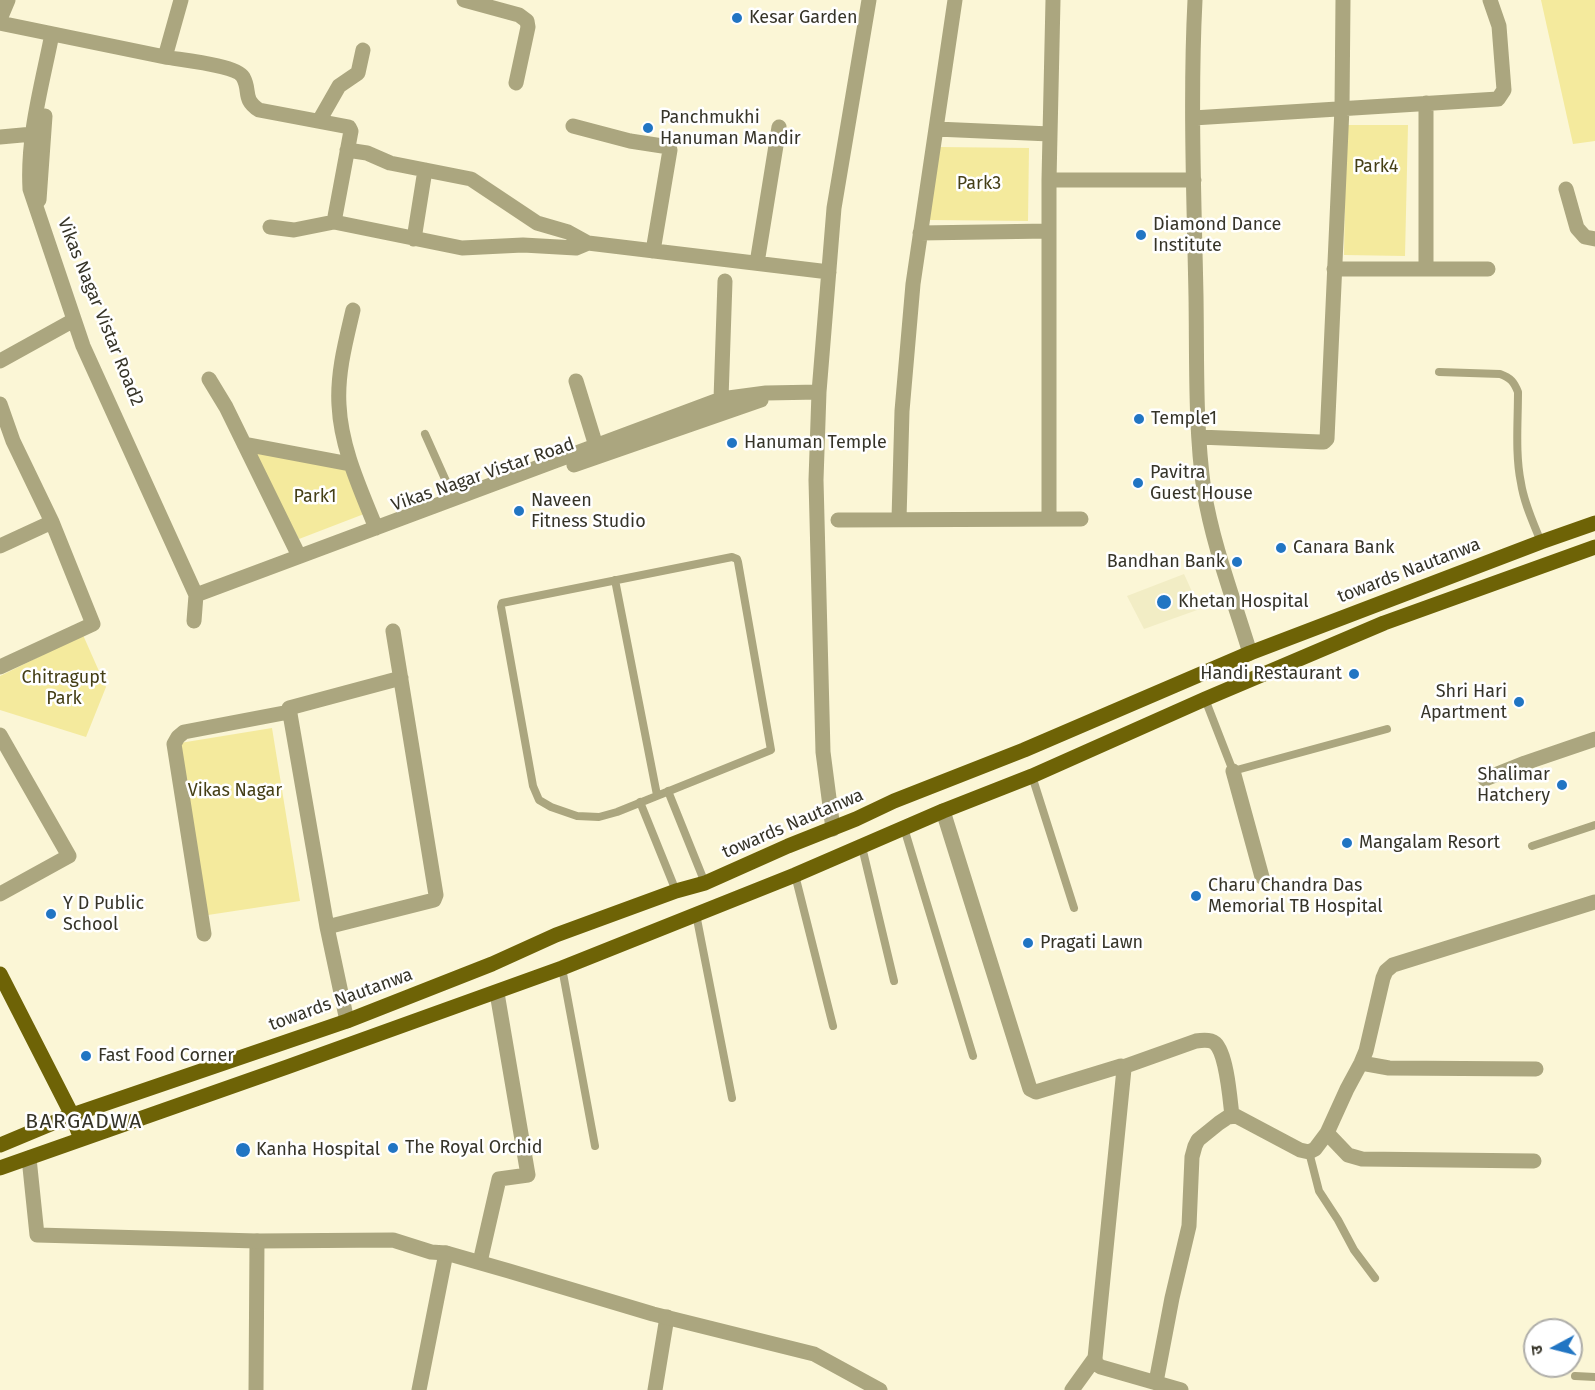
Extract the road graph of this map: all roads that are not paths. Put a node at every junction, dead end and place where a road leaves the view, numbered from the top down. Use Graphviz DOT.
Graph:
graph roads {
  1 [pos="8,0"];
  2 [pos="181,0"];
  3 [pos="464,0"];
  4 [pos="869,0"];
  5 [pos="955,0"];
  6 [pos="1053,0"];
  7 [pos="1195,0"];
  8 [pos="1343,0"];
  9 [pos="1490,0"];
  10 [pos="0,21"];
  11 [pos="51,38"];
  12 [pos="363,50"];
  13 [pos="165,57"];
  14 [pos="516,83"];
  15 [pos="1426,103"];
  16 [pos="1342,108"];
  17 [pos="1193,118"];
  18 [pos="319,121"];
  19 [pos="573,126"];
  20 [pos="779,127"];
  21 [pos="936,129"];
  22 [pos="33,134"];
  23 [pos="1050,134"];
  24 [pos="0,137"];
  25 [pos="348,150"];
  26 [pos="425,170"];
  27 [pos="1050,180"];
  28 [pos="1194,180"];
  29 [pos="1566,189"];
  30 [pos="38,212"];
  31 [pos="334,222"];
  32 [pos="270,227"];
  33 [pos="1049,231"];
  34 [pos="920,233"];
  35 [pos="1595,238"];
  36 [pos="414,239"];
  37 [pos="588,243"];
  38 [pos="653,250"];
  39 [pos="757,263"];
  40 [pos="1488,268"];
  41 [pos="1334,269"];
  42 [pos="1426,269"];
  43 [pos="829,272"];
  44 [pos="725,281"];
  45 [pos="353,310"];
  46 [pos="74,320"];
  47 [pos="0,361"];
  48 [pos="1438,372"];
  49 [pos="209,379"];
  50 [pos="576,381"];
  51 [pos="819,392"];
  52 [pos="782,393"];
  53 [pos="721,399"];
  54 [pos="0,404"];
  55 [pos="425,434"];
  56 [pos="1199,436"];
  57 [pos="6,444"];
  58 [pos="244,444"];
  59 [pos="596,446"];
  60 [pos="351,464"];
  61 [pos="453,499"];
  62 [pos="899,519"];
  63 [pos="1049,519"];
  64 [pos="1081,519"];
  65 [pos="838,520"];
  66 [pos="52,522"];
  67 [pos="1595,523"];
  68 [pos="376,528"];
  69 [pos="1541,542"];
  70 [pos="0,546"];
  71 [pos="1595,547"];
  72 [pos="299,556"];
  73 [pos="615,580"];
  74 [pos="194,589"];
  75 [pos="194,621"];
  76 [pos="393,631"];
  77 [pos="1250,653"];
  78 [pos="0,667"];
  79 [pos="401,678"];
  80 [pos="1205,699"];
  81 [pos="289,712"];
  82 [pos="1387,729"];
  83 [pos="0,735"];
  84 [pos="1595,739"];
  85 [pos="1233,771"];
  86 [pos="1032,776"];
  87 [pos="1485,779"];
  88 [pos="668,791"];
  89 [pos="657,795"];
  90 [pos="640,802"];
  91 [pos="943,810"];
  92 [pos="1595,825"];
  93 [pos="904,828"];
  94 [pos="833,829"];
  95 [pos="1532,846"];
  96 [pos="862,847"];
  97 [pos="795,875"];
  98 [pos="1262,877"];
  99 [pos="705,883"];
  100 [pos="676,891"];
  101 [pos="0,894"];
  102 [pos="1595,902"];
  103 [pos="1074,908"];
  104 [pos="696,914"];
  105 [pos="327,927"];
  106 [pos="204,934"];
  107 [pos="562,968"];
  108 [pos="0,974"];
  109 [pos="894,981"];
  110 [pos="497,993"];
  111 [pos="347,1021"];
  112 [pos="833,1026"];
  113 [pos="973,1056"];
  114 [pos="1361,1064"];
  115 [pos="1123,1067"];
  116 [pos="1536,1069"];
  117 [pos="732,1098"];
  118 [pos="72,1115"];
  119 [pos="1232,1116"];
  120 [pos="1328,1133"];
  121 [pos="81,1139"];
  122 [pos="5,1141"];
  123 [pos="595,1146"];
  124 [pos="1309,1152"];
  125 [pos="29,1158"];
  126 [pos="1534,1161"];
  127 [pos="0,1168"];
  128 [pos="258,1241"];
  129 [pos="446,1253"];
  130 [pos="480,1262"];
  131 [pos="1375,1278"];
  132 [pos="667,1317"];
  133 [pos="1095,1358"];
  134 [pos="1156,1382"];
  135 [pos="256,1390"];
  136 [pos="419,1390"];
  137 [pos="655,1390"];
  138 [pos="880,1390"];
  139 [pos="1072,1390"];
  140 [pos="1181,1390"];
  1 -- 10 [label="street"];
  2 -- 13 [label="street"];
  3 -- 14 [label="street"];
  4 -- 43 [label="street"];
  5 -- 21 [label="street"];
  6 -- 23 [label="street"];
  7 -- 17 [label="street"];
  8 -- 16 [label="street"];
  9 -- 15 [label="street"];
  10 -- 11 [label="street"];
  11 -- 13 [label="street"];
  11 -- 22 [label="street"];
  11 -- 30 [label="street, Vikas Nagar Vistar Road2"];
  12 -- 18 [label="street"];
  13 -- 18 [label="street"];
  15 -- 16 [label="street"];
  15 -- 42 [label="street"];
  16 -- 17 [label="street"];
  16 -- 41 [label="street"];
  17 -- 28 [label="street"];
  18 -- 25 [label="street"];
  19 -- 38 [label="street"];
  20 -- 39 [label="street"];
  21 -- 23 [label="street"];
  21 -- 34 [label="street"];
  22 -- 24 [label="street"];
  22 -- 30 [label="street"];
  23 -- 27 [label="street"];
  25 -- 26 [label="street"];
  25 -- 31 [label="street"];
  26 -- 36 [label="street"];
  26 -- 37 [label="street"];
  27 -- 28 [label="street"];
  27 -- 33 [label="street"];
  28 -- 56 [label="street"];
  29 -- 35 [label="street"];
  30 -- 46 [label="street"];
  30 -- 74 [label="street, Vikas Nagar Vistar Road2"];
  31 -- 32 [label="street"];
  31 -- 36 [label="street"];
  33 -- 34 [label="street"];
  33 -- 63 [label="street"];
  34 -- 62 [label="street"];
  36 -- 37 [label="street"];
  37 -- 38 [label="street"];
  38 -- 39 [label="street"];
  39 -- 43 [label="street"];
  40 -- 42 [label="street"];
  41 -- 42 [label="street"];
  41 -- 56 [label="street"];
  43 -- 51 [label="street"];
  44 -- 53 [label="street"];
  45 -- 60 [label="street"];
  46 -- 47 [label="street"];
  46 -- 74 [label="street"];
  48 -- 69 [label="lane"];
  49 -- 58 [label="street"];
  50 -- 59 [label="street"];
  51 -- 52 [label="street"];
  51 -- 94 [label="street"];
  52 -- 53 [label="street"];
  52 -- 74 [label="street, Vikas Nagar Vistar Road"];
  53 -- 59 [label="street"];
  54 -- 57 [label="street"];
  55 -- 61 [label="lane"];
  56 -- 77 [label="street"];
  57 -- 66 [label="street"];
  58 -- 60 [label="street"];
  58 -- 72 [label="street"];
  59 -- 61 [label="street"];
  60 -- 68 [label="street"];
  61 -- 68 [label="street"];
  62 -- 63 [label="street"];
  62 -- 65 [label="street"];
  63 -- 64 [label="street"];
  66 -- 70 [label="street"];
  66 -- 78 [label="street"];
  67 -- 69 [label="main road, towards Nautanwa"];
  68 -- 72 [label="street"];
  69 -- 77 [label="main road, towards Nautanwa"];
  71 -- 80 [label="main road"];
  72 -- 74 [label="street"];
  73 -- 88 [label="lane"];
  73 -- 89 [label="lane"];
  73 -- 90 [label="lane"];
  74 -- 75 [label="street"];
  76 -- 79 [label="street"];
  77 -- 94 [label="main road, towards Nautanwa"];
  79 -- 81 [label="street"];
  79 -- 105 [label="street"];
  80 -- 85 [label="lane"];
  80 -- 86 [label="main road"];
  81 -- 105 [label="street"];
  81 -- 106 [label="street"];
  82 -- 85 [label="lane"];
  83 -- 101 [label="street"];
  84 -- 87 [label="street"];
  85 -- 98 [label="street"];
  86 -- 91 [label="main road"];
  86 -- 103 [label="lane"];
  88 -- 89 [label="lane"];
  88 -- 99 [label="lane"];
  89 -- 90 [label="lane"];
  90 -- 100 [label="lane"];
  91 -- 93 [label="main road"];
  91 -- 115 [label="street"];
  92 -- 95 [label="lane"];
  93 -- 96 [label="main road"];
  93 -- 113 [label="lane"];
  94 -- 99 [label="main road, towards Nautanwa"];
  96 -- 97 [label="main road"];
  96 -- 109 [label="lane"];
  97 -- 104 [label="main road"];
  97 -- 112 [label="lane"];
  99 -- 100 [label="main road, towards Nautanwa"];
  100 -- 111 [label="main road, towards Nautanwa"];
  102 -- 114 [label="street"];
  104 -- 107 [label="main road"];
  104 -- 117 [label="lane"];
  105 -- 111 [label="street"];
  107 -- 110 [label="main road"];
  107 -- 123 [label="lane"];
  108 -- 118 [label="main road"];
  110 -- 121 [label="main road"];
  110 -- 130 [label="street"];
  111 -- 118 [label="main road, towards Nautanwa"];
  114 -- 116 [label="street"];
  114 -- 120 [label="street"];
  115 -- 119 [label="street"];
  115 -- 133 [label="street"];
  118 -- 121 [label="main road"];
  118 -- 122 [label="main road, towards Nautanwa"];
  119 -- 124 [label="street"];
  119 -- 134 [label="street"];
  120 -- 124 [label="street"];
  120 -- 126 [label="street"];
  121 -- 125 [label="main road"];
  124 -- 131 [label="lane"];
  125 -- 127 [label="main road"];
  125 -- 128 [label="street"];
  128 -- 129 [label="street"];
  128 -- 135 [label="street"];
  129 -- 130 [label="street"];
  129 -- 136 [label="street"];
  130 -- 132 [label="street"];
  132 -- 137 [label="street"];
  132 -- 138 [label="street"];
  133 -- 134 [label="street"];
  133 -- 139 [label="street"];
  134 -- 140 [label="street"];
}
